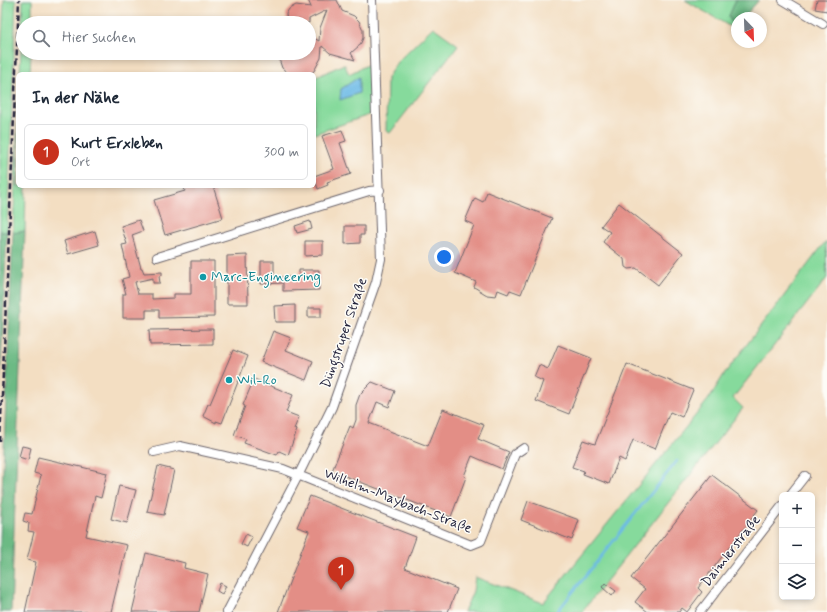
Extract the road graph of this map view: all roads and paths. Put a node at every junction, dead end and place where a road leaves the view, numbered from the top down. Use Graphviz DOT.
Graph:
graph roads {
  1 [pos="372,0"];
  2 [pos="783,0"];
  3 [pos="823,24"];
  4 [pos="380,190"];
  5 [pos="157,257"];
  6 [pos="524,448"];
  7 [pos="154,452"];
  8 [pos="298,476"];
  9 [pos="805,476"];
  10 [pos="792,492"];
  11 [pos="779,510"];
  12 [pos="227,612"];
  13 [pos="700,612"];
  1 -- 4 [label="street, Düngstruper Straße"];
  2 -- 3 [label="street"];
  4 -- 5 [label="street"];
  4 -- 8 [label="street, Düngstruper Straße"];
  6 -- 8 [label="street, Wilhelm-Maybach-Straße"];
  7 -- 8 [label="street"];
  8 -- 12 [label="street, Düngstruper Straße"];
  9 -- 10 [label="street"];
  11 -- 13 [label="street, Daimlerstraße"];
}
